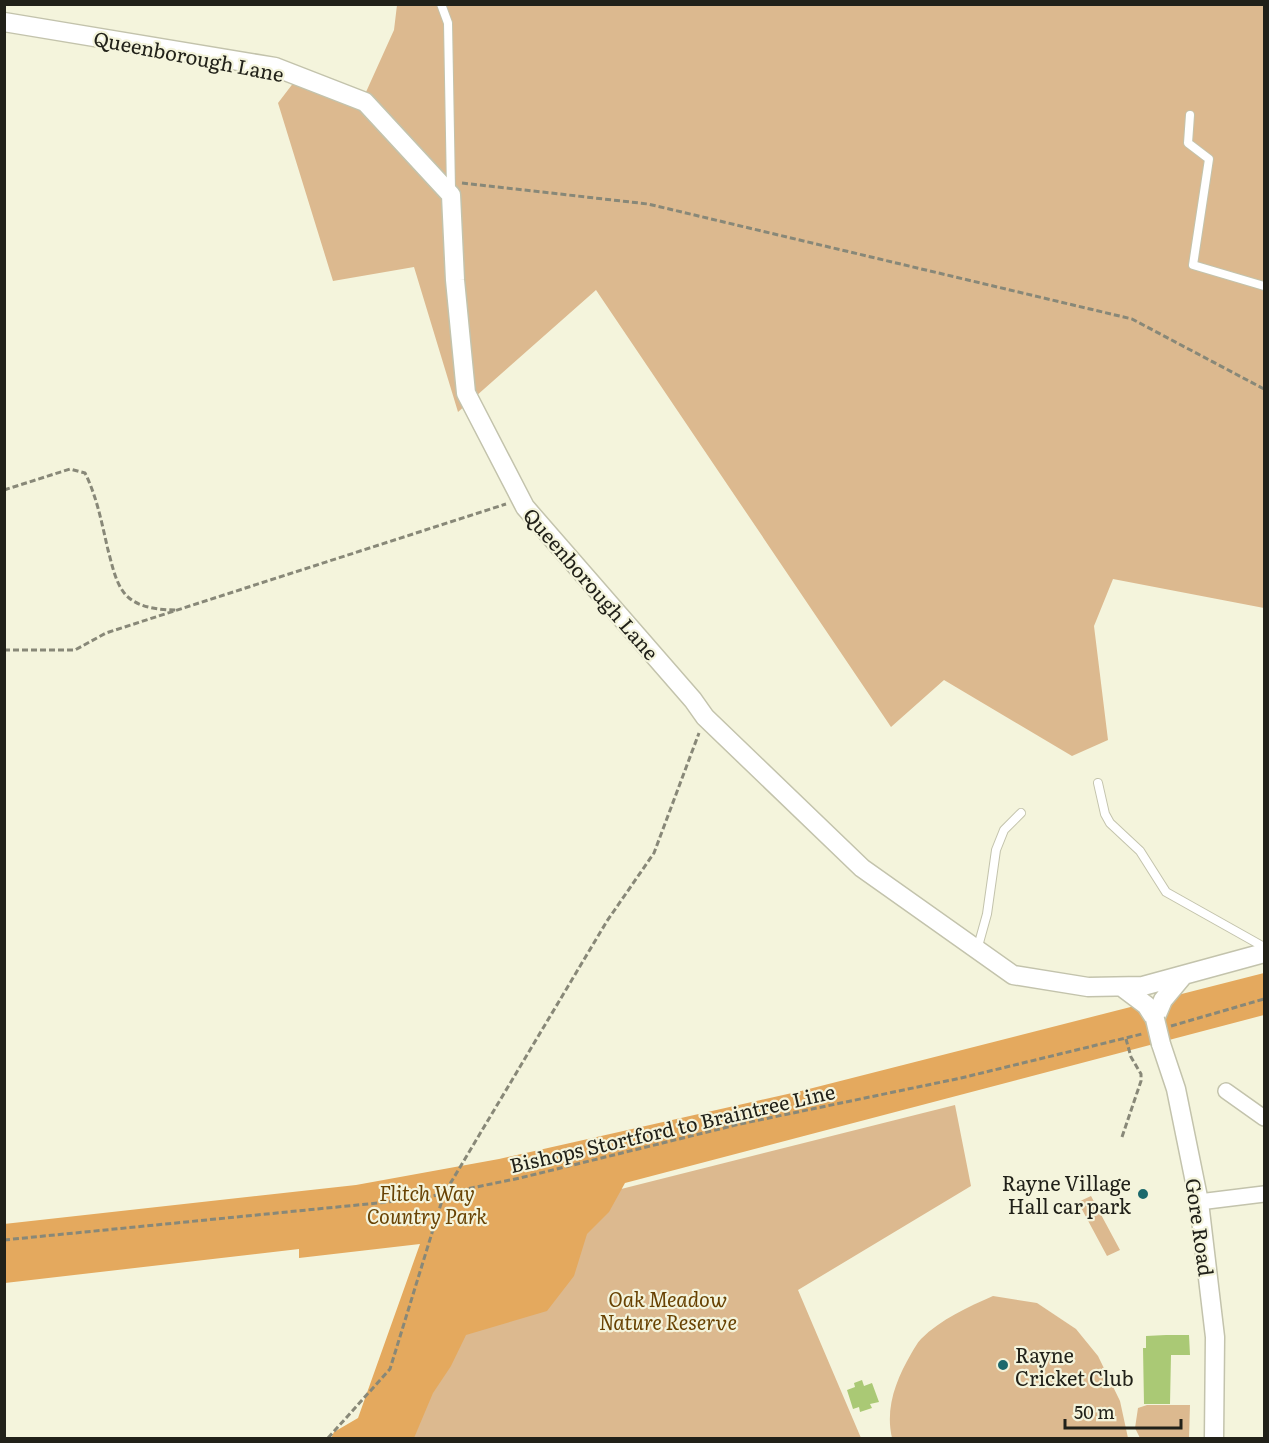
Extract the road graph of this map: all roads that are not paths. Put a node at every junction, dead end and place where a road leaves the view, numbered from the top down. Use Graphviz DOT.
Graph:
graph roads {
  1 [pos="441,4"];
  2 [pos="4,22"];
  3 [pos="1190,115"];
  4 [pos="451,188"];
  5 [pos="1264,286"];
  6 [pos="1098,783"];
  7 [pos="1021,813"];
  8 [pos="1264,948"];
  9 [pos="977,951"];
  10 [pos="1264,953"];
  11 [pos="1183,976"];
  12 [pos="1122,987"];
  13 [pos="1156,1031"];
  14 [pos="1226,1091"];
  15 [pos="1264,1118"];
  16 [pos="1264,1194"];
  17 [pos="1199,1202"];
  18 [pos="1214,1438"];
  1 -- 4 [label="lane"];
  2 -- 4 [label="street, Queenborough Lane"];
  3 -- 5 [label="lane"];
  4 -- 9 [label="street, Queenborough Lane"];
  6 -- 8 [label="lane"];
  7 -- 9 [label="lane"];
  9 -- 12 [label="street, Queenborough Lane"];
  10 -- 11 [label="street, Queenborough Lane"];
  11 -- 12 [label="street, Queenborough Lane"];
  11 -- 13 [label="street"];
  12 -- 13 [label="street"];
  13 -- 17 [label="street, Gore Road"];
  14 -- 15 [label="street"];
  16 -- 17 [label="street"];
  17 -- 18 [label="street, Gore Road"];
}
